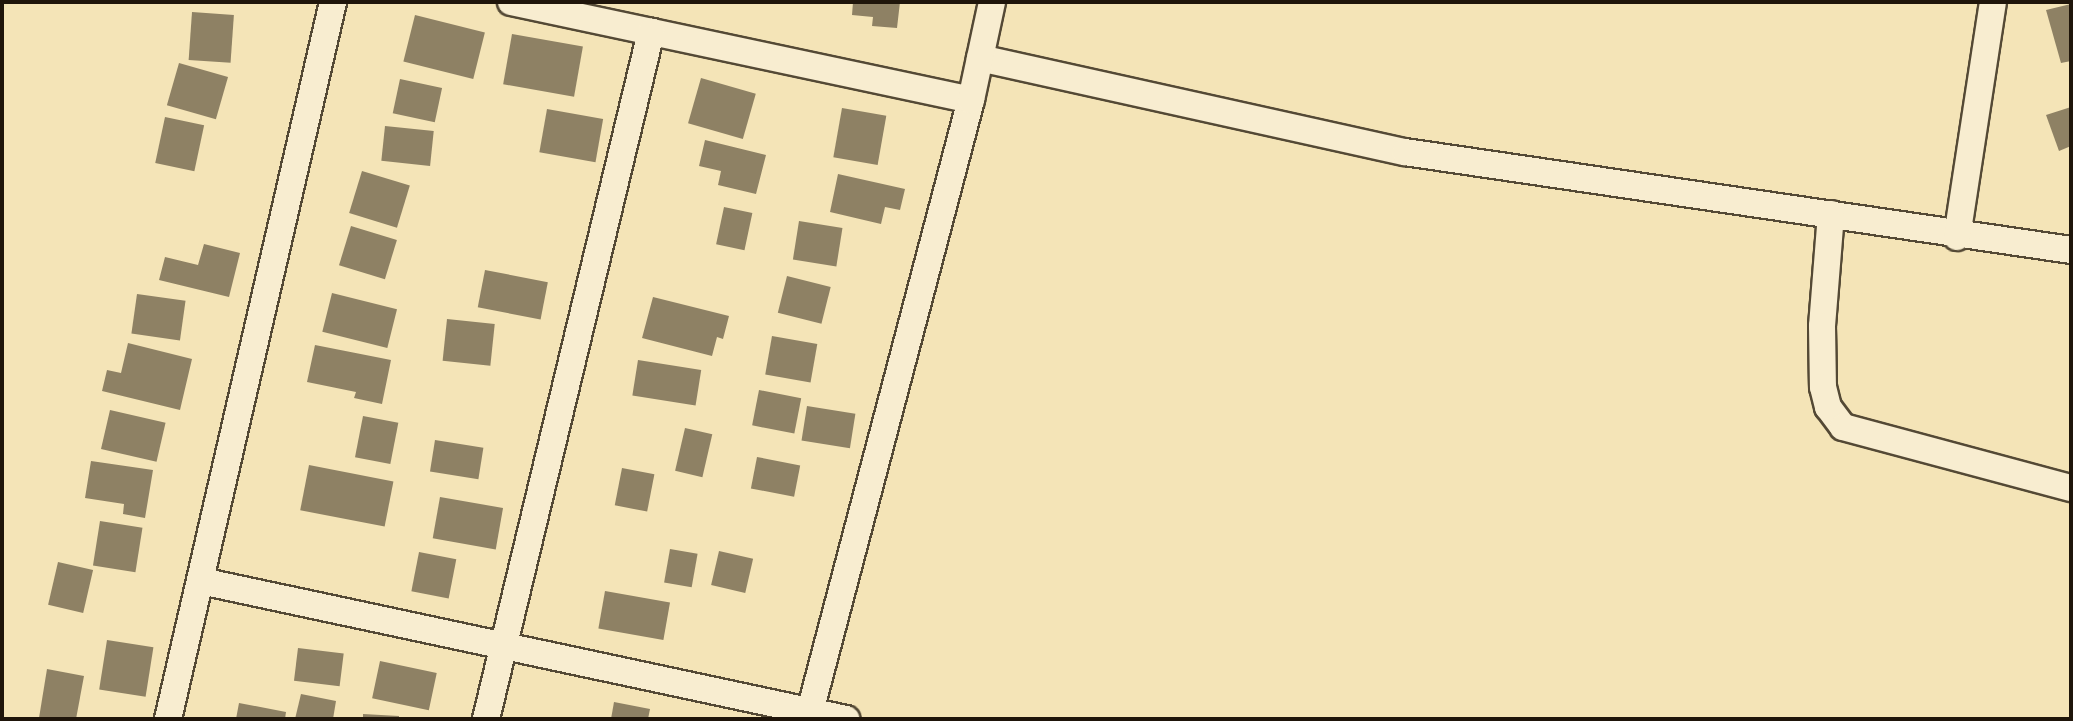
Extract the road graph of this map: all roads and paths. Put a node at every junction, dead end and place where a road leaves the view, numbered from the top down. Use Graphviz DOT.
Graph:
graph roads {
  1 [pos="333,2"];
  2 [pos="511,2"];
  3 [pos="992,2"];
  4 [pos="1993,2"];
  5 [pos="652,32"];
  6 [pos="980,58"];
  7 [pos="971,100"];
  8 [pos="1831,214"];
  9 [pos="1957,237"];
  10 [pos="2071,250"];
  11 [pos="2071,488"];
  12 [pos="201,581"];
  13 [pos="501,644"];
  14 [pos="809,714"];
  15 [pos="168,719"];
  16 [pos="486,719"];
  17 [pos="846,719"];
  1 -- 12 [label="street"];
  2 -- 5 [label="street"];
  3 -- 6 [label="street"];
  4 -- 9 [label="street"];
  5 -- 7 [label="street"];
  5 -- 13 [label="street"];
  6 -- 7 [label="street"];
  6 -- 8 [label="street"];
  7 -- 14 [label="street"];
  8 -- 9 [label="street"];
  8 -- 11 [label="street"];
  9 -- 10 [label="street"];
  12 -- 13 [label="street"];
  12 -- 15 [label="street"];
  13 -- 14 [label="street"];
  13 -- 16 [label="street"];
  14 -- 17 [label="street"];
}
